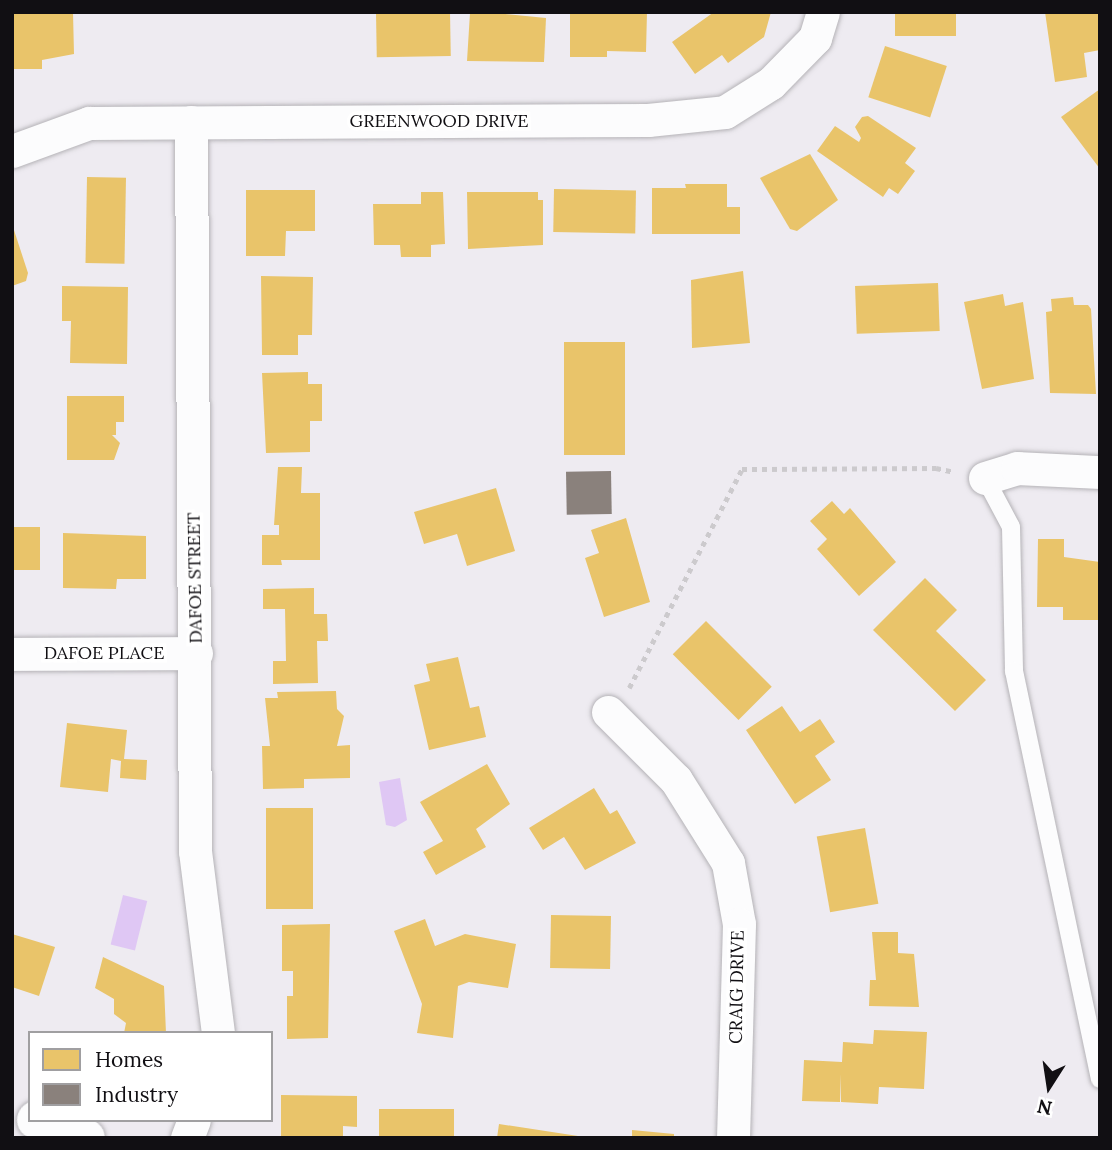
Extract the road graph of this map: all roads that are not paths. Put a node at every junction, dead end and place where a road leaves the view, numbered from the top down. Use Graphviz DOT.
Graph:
graph roads {
  1 [pos="823,12"];
  2 [pos="191,122"];
  3 [pos="12,151"];
  4 [pos="1100,472"];
  5 [pos="985,478"];
  6 [pos="195,653"];
  7 [pos="12,654"];
  8 [pos="608,712"];
  9 [pos="218,1031"];
  10 [pos="1100,1079"];
  11 [pos="30,1122"];
  12 [pos="86,1138"];
  13 [pos="733,1138"];
  1 -- 2 [label="street, GREENWOOD DRIVE"];
  2 -- 3 [label="street, GREENWOOD DRIVE"];
  2 -- 6 [label="street, DAFOE STREET"];
  4 -- 5 [label="street"];
  5 -- 10 [label="lane"];
  6 -- 7 [label="street, DAFOE PLACE"];
  6 -- 9 [label="street, DAFOE STREET"];
  8 -- 13 [label="street, CRAIG DRIVE"];
  11 -- 12 [label="street"];
}
